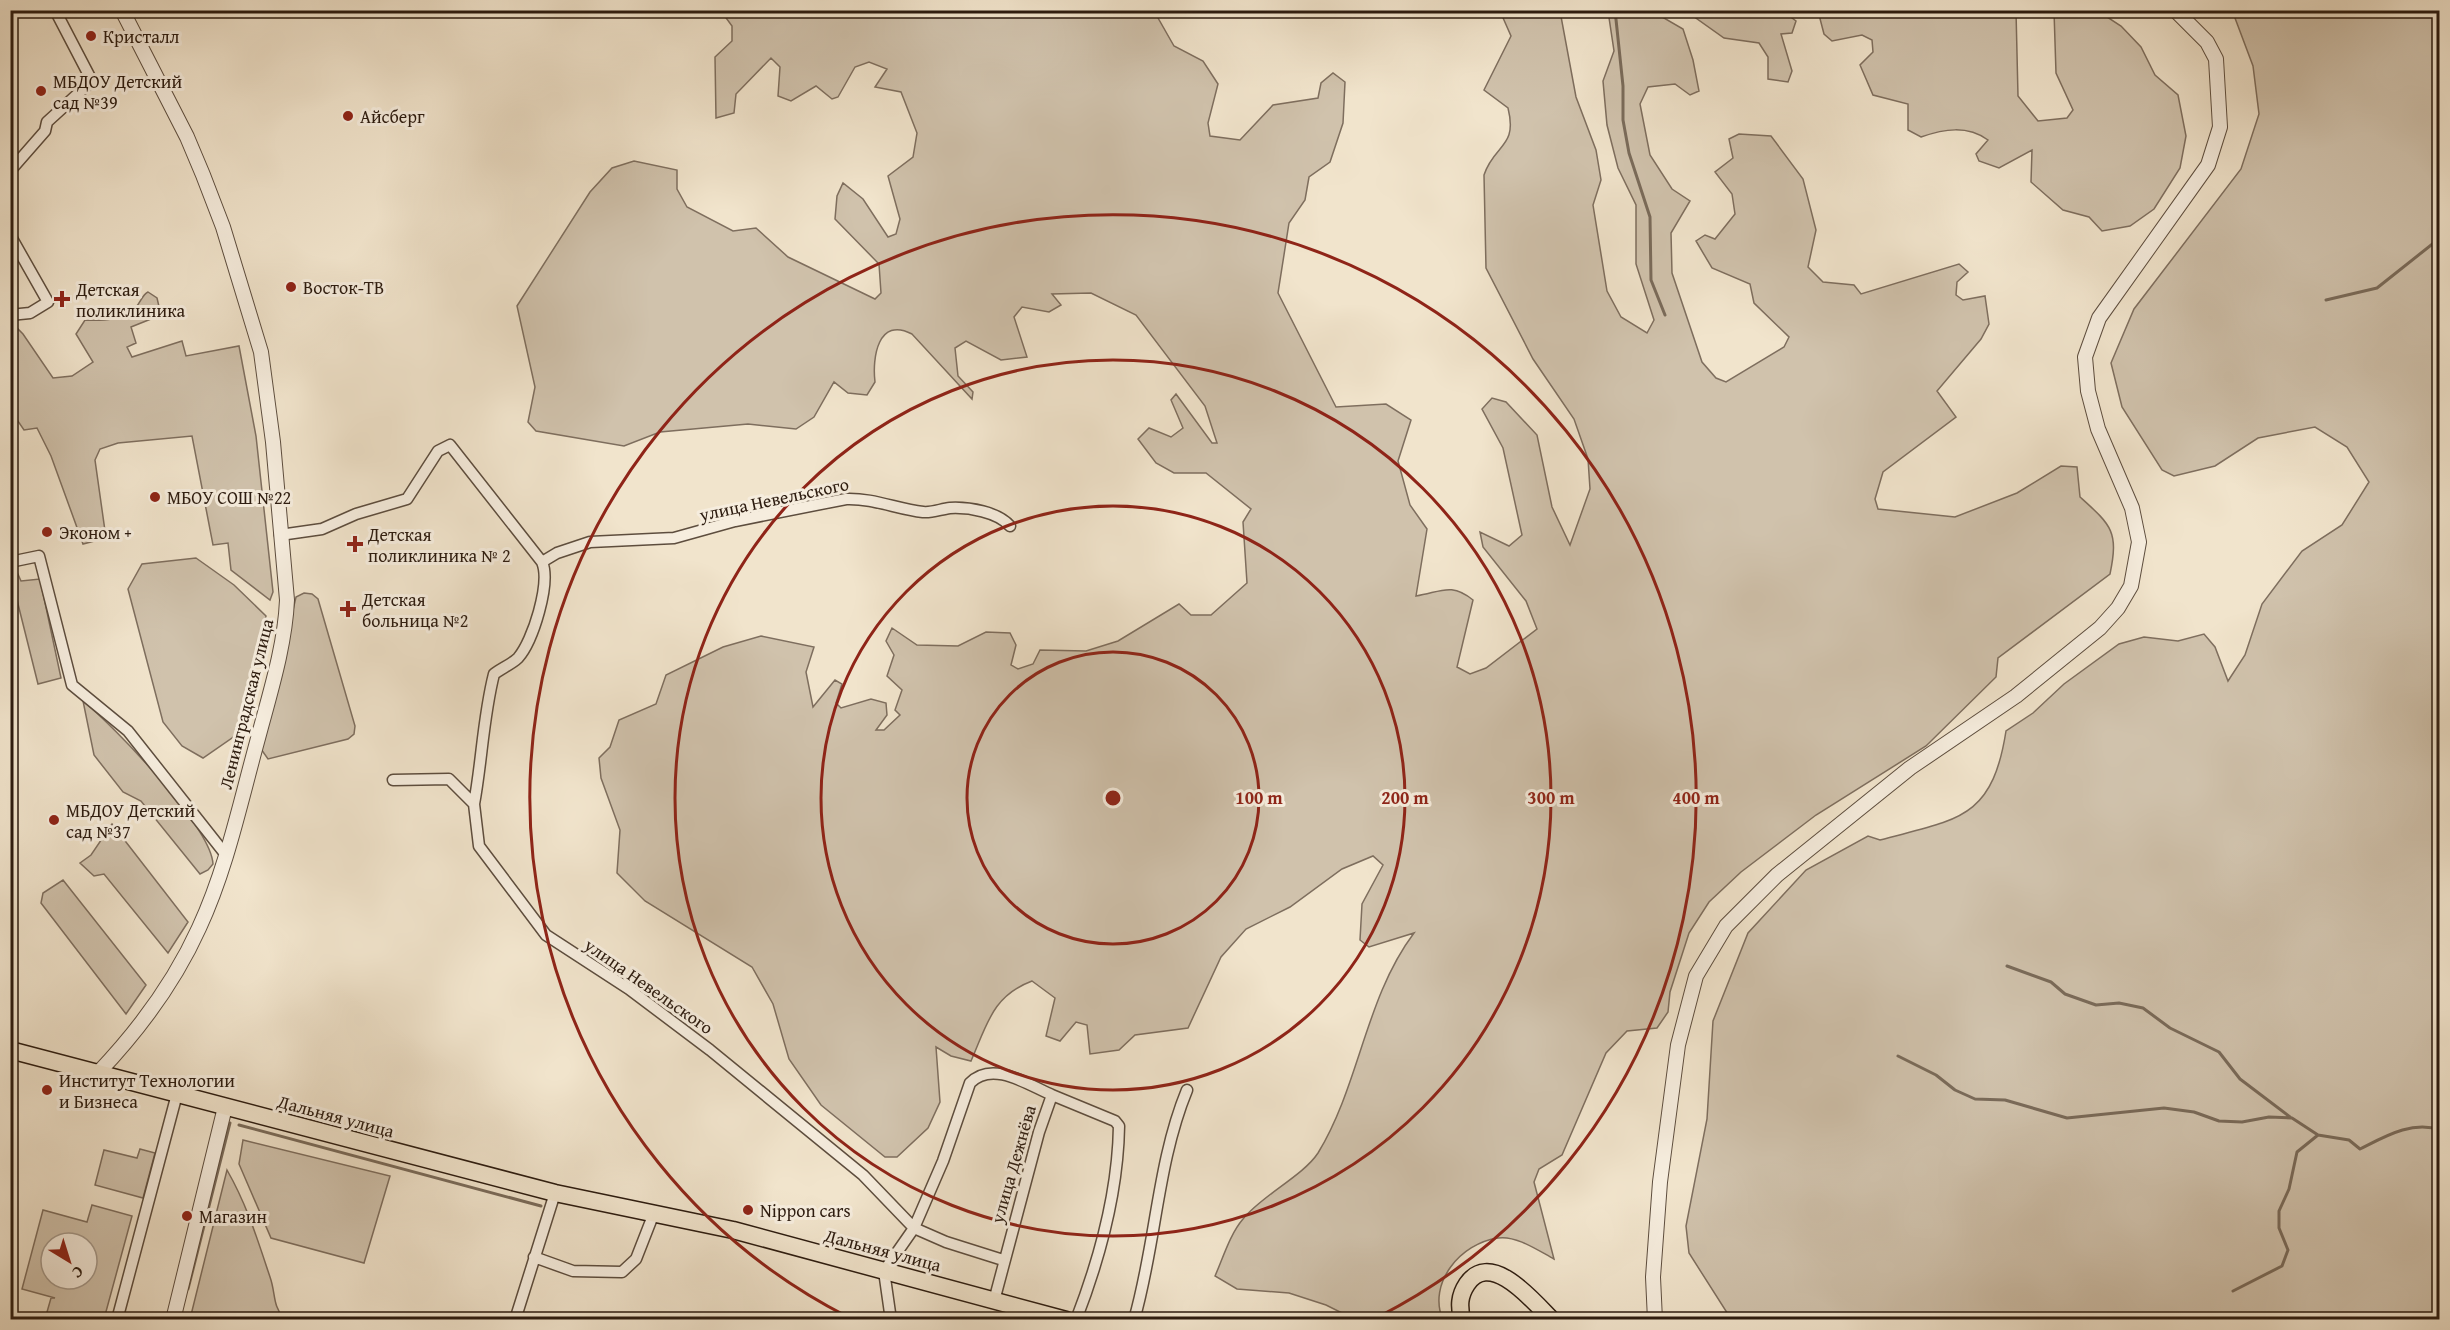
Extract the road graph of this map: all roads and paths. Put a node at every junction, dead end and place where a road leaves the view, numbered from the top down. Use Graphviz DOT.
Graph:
graph roads {
  1 [pos="55,10"];
  2 [pos="122,10"];
  3 [pos="2175,10"];
  4 [pos="10,171"];
  5 [pos="10,235"];
  6 [pos="10,315"];
  7 [pos="1010,526"];
  8 [pos="280,535"];
  9 [pos="10,562"];
  10 [pos="542,562"];
  11 [pos="393,780"];
  12 [pos="474,804"];
  13 [pos="226,855"];
  14 [pos="10,1050"];
  15 [pos="98,1073"];
  16 [pos="1187,1090"];
  17 [pos="177,1094"];
  18 [pos="1052,1095"];
  19 [pos="225,1107"];
  20 [pos="555,1193"];
  21 [pos="654,1213"];
  22 [pos="914,1227"];
  23 [pos="534,1257"];
  24 [pos="1003,1260"];
  25 [pos="884,1271"];
  26 [pos="994,1301"];
  27 [pos="117,1320"];
  28 [pos="173,1320"];
  29 [pos="515,1320"];
  30 [pos="891,1320"];
  31 [pos="1066,1320"];
  32 [pos="1076,1320"];
  33 [pos="1134,1320"];
  34 [pos="1462,1320"];
  35 [pos="1552,1320"];
  36 [pos="1655,1320"];
  1 -- 4 [label="street"];
  2 -- 8 [label="street, Ленинградская улица"];
  3 -- 36 [label="street"];
  5 -- 6 [label="street"];
  7 -- 10 [label="street, улица Невельского"];
  8 -- 10 [label="street"];
  8 -- 13 [label="street, Ленинградская улица"];
  9 -- 13 [label="street"];
  10 -- 12 [label="street, улица Невельского"];
  11 -- 12 [label="street"];
  12 -- 22 [label="street, улица Невельского"];
  13 -- 15 [label="street, Ленинградская улица"];
  14 -- 15 [label="main road, Дальняя улица"];
  15 -- 17 [label="main road, Дальняя улица"];
  16 -- 33 [label="street"];
  17 -- 19 [label="main road, Дальняя улица"];
  17 -- 27 [label="street"];
  18 -- 22 [label="street"];
  18 -- 24 [label="street, улица Дежнёва"];
  18 -- 32 [label="street, улица Дежнёва"];
  19 -- 20 [label="main road, Дальняя улица"];
  19 -- 28 [label="street"];
  20 -- 21 [label="main road, Дальняя улица"];
  20 -- 23 [label="street"];
  21 -- 23 [label="street"];
  21 -- 25 [label="main road, Дальняя улица"];
  22 -- 24 [label="street"];
  22 -- 25 [label="street"];
  23 -- 29 [label="street"];
  24 -- 26 [label="street, улица Дежнёва"];
  25 -- 26 [label="main road, Дальняя улица"];
  25 -- 30 [label="street"];
  26 -- 31 [label="main road, Дальняя улица"];
  34 -- 35 [label="main road"];
}
